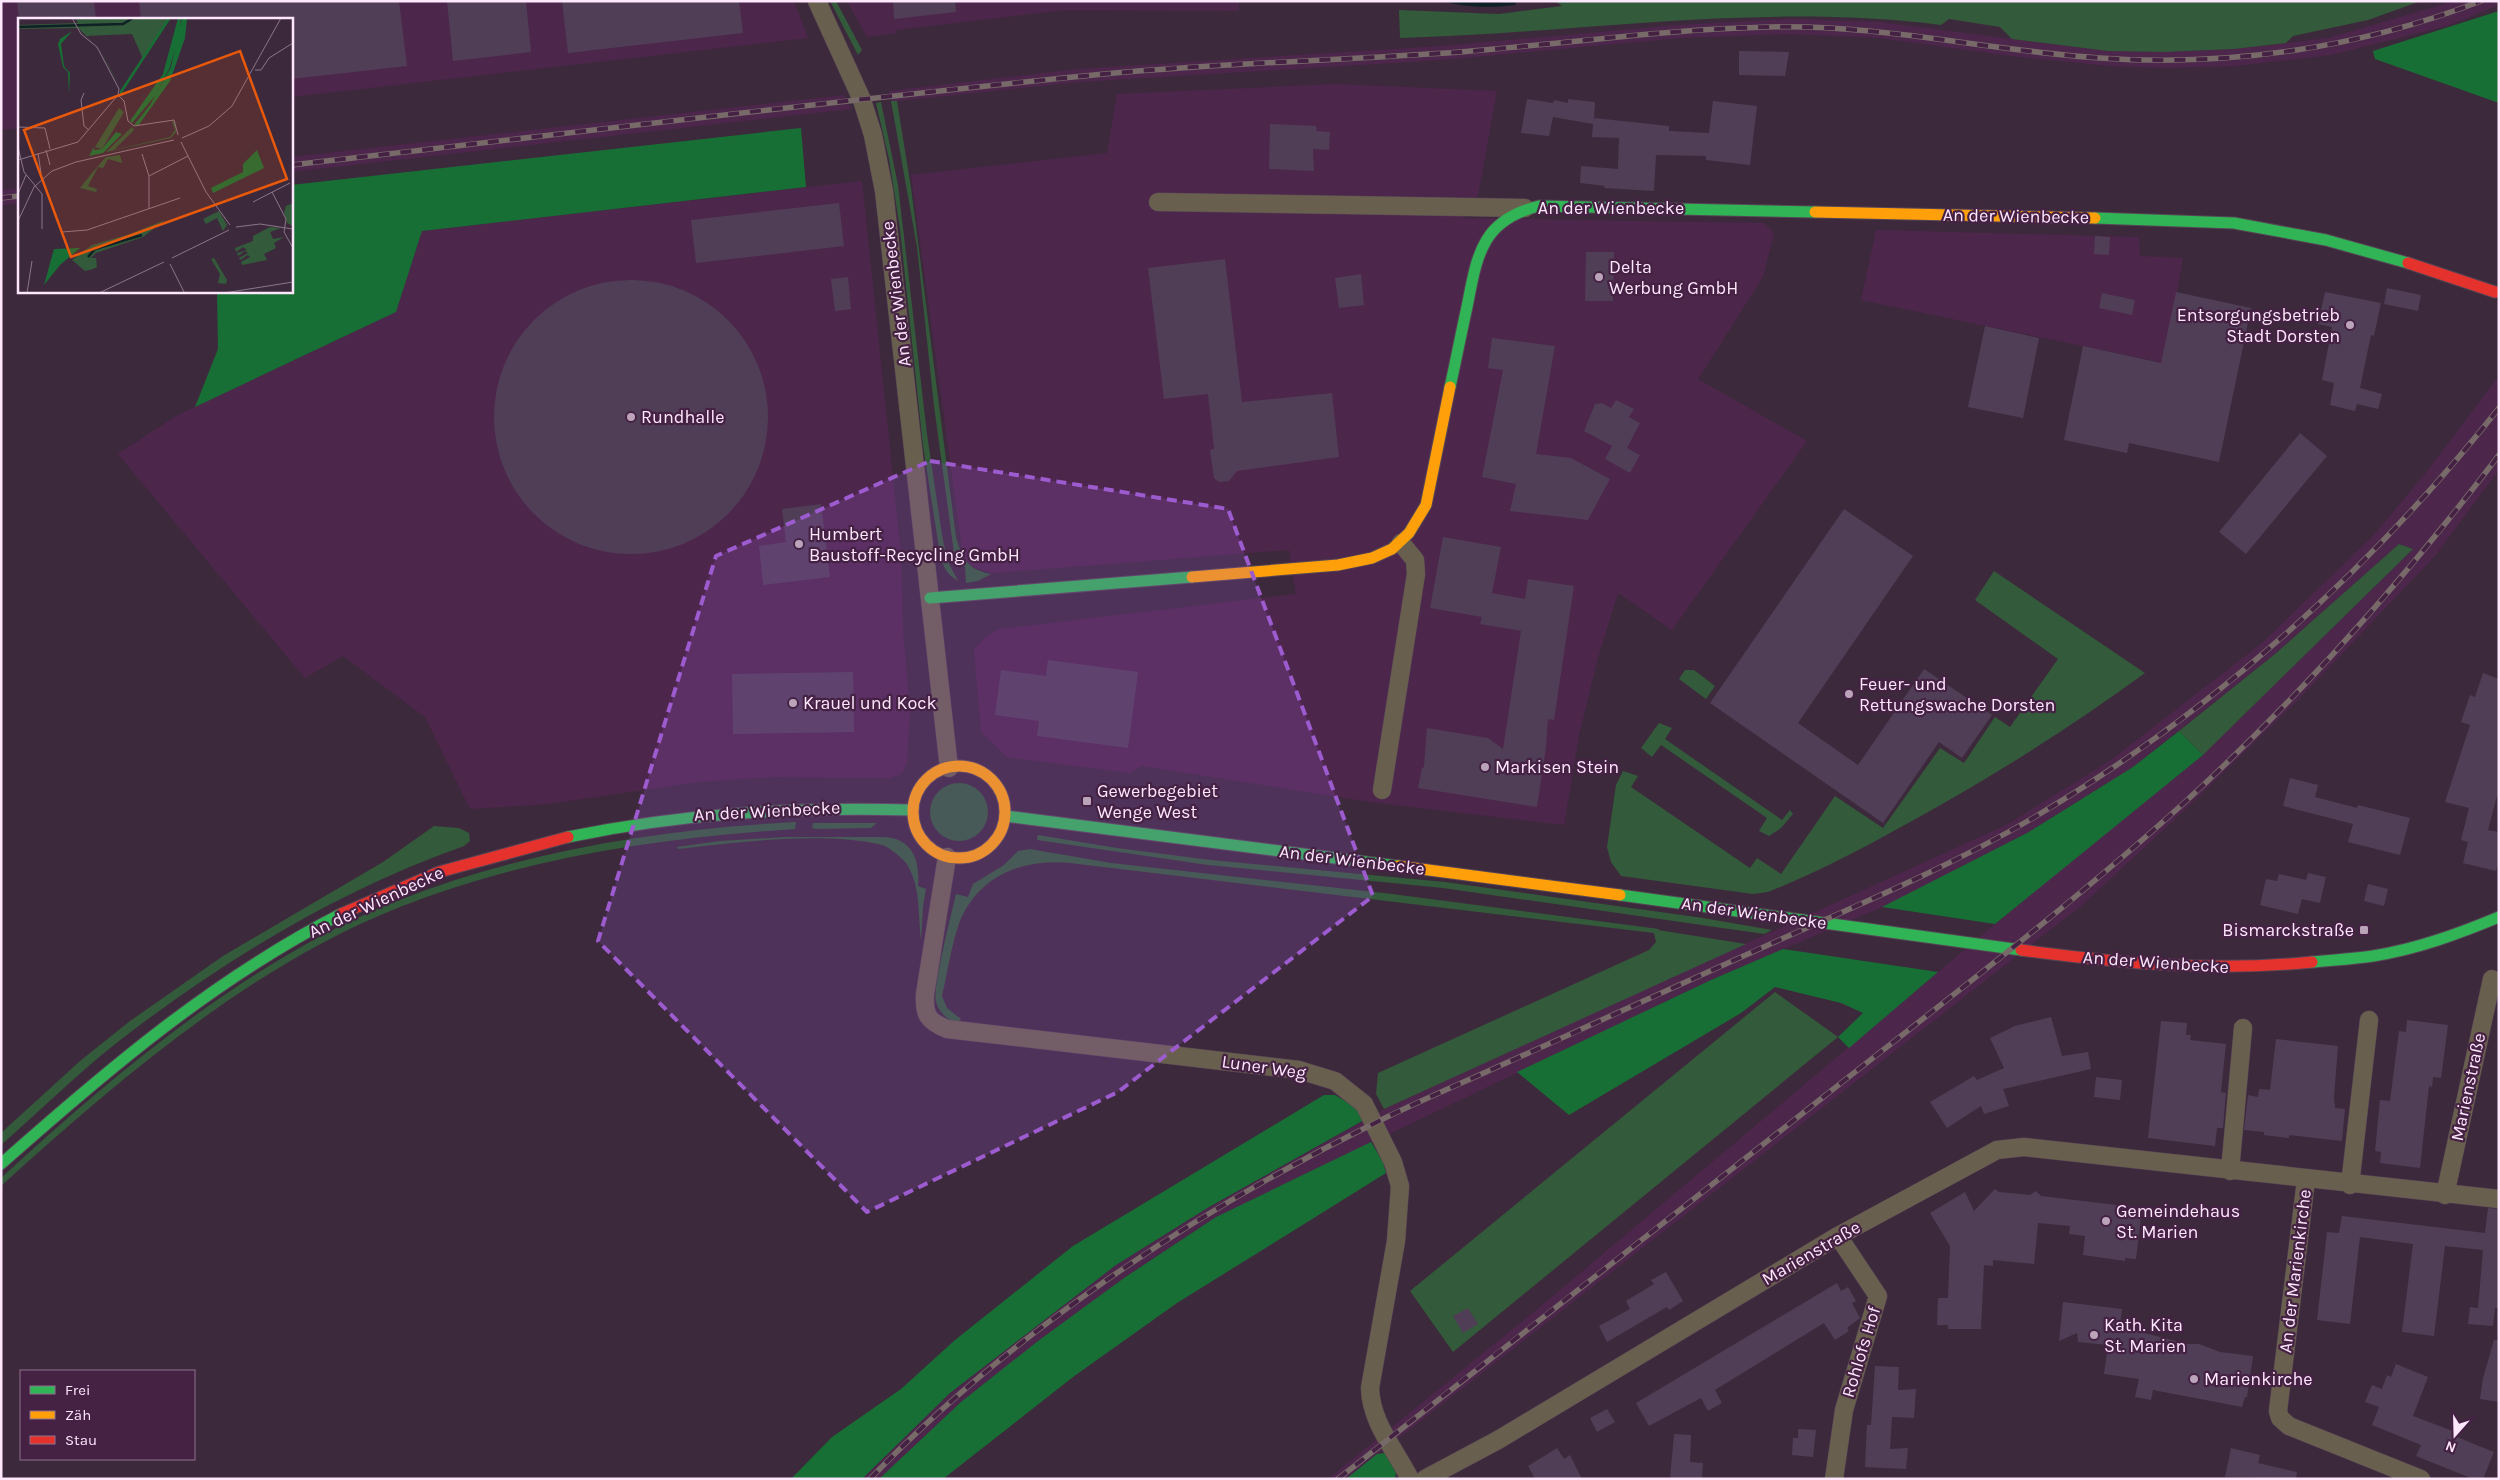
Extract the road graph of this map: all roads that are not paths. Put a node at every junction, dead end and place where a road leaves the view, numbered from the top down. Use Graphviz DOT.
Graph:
graph roads {
  1 [pos="817,1"];
  2 [pos="1158,202"];
  3 [pos="1528,208"];
  4 [pos="2495,292"];
  5 [pos="1401,543"];
  6 [pos="930,598"];
  7 [pos="948,768"];
  8 [pos="1382,790"];
  9 [pos="912,810"];
  10 [pos="1005,816"];
  11 [pos="947,857"];
  12 [pos="2499,917"];
  13 [pos="2492,979"];
  14 [pos="2369,1020"];
  15 [pos="2243,1028"];
  16 [pos="1,1164"];
  17 [pos="2230,1171"];
  18 [pos="2306,1180"];
  19 [pos="2350,1184"];
  20 [pos="2445,1195"];
  21 [pos="2499,1199"];
  22 [pos="1838,1236"];
  23 [pos="1410,1479"];
  24 [pos="1425,1479"];
  25 [pos="1834,1479"];
  26 [pos="2421,1479"];
  1 -- 6 [label="street, An der Wienbecke"];
  2 -- 3 [label="street, An der Wienbecke"];
  3 -- 4 [label="street, An der Wienbecke"];
  3 -- 5 [label="street, An der Wienbecke"];
  5 -- 6 [label="street, An der Wienbecke"];
  5 -- 8 [label="street"];
  6 -- 7 [label="street, An der Wienbecke"];
  7 -- 9 [label="street"];
  7 -- 10 [label="street"];
  9 -- 11 [label="street"];
  9 -- 16 [label="street, An der Wienbecke"];
  10 -- 11 [label="street"];
  10 -- 12 [label="street, An der Wienbecke"];
  11 -- 23 [label="street, Luner Weg"];
  13 -- 20 [label="street, Marienstraße"];
  14 -- 19 [label="street"];
  15 -- 17 [label="street"];
  17 -- 18 [label="street, Marienstraße"];
  17 -- 22 [label="street, Marienstraße"];
  18 -- 19 [label="street, Marienstraße"];
  18 -- 26 [label="street, An der Marienkirche"];
  19 -- 20 [label="street, Marienstraße"];
  20 -- 21 [label="street, Marienstraße"];
  22 -- 24 [label="street, Marienstraße"];
  22 -- 25 [label="street, Rohlofs Hof"];
}
